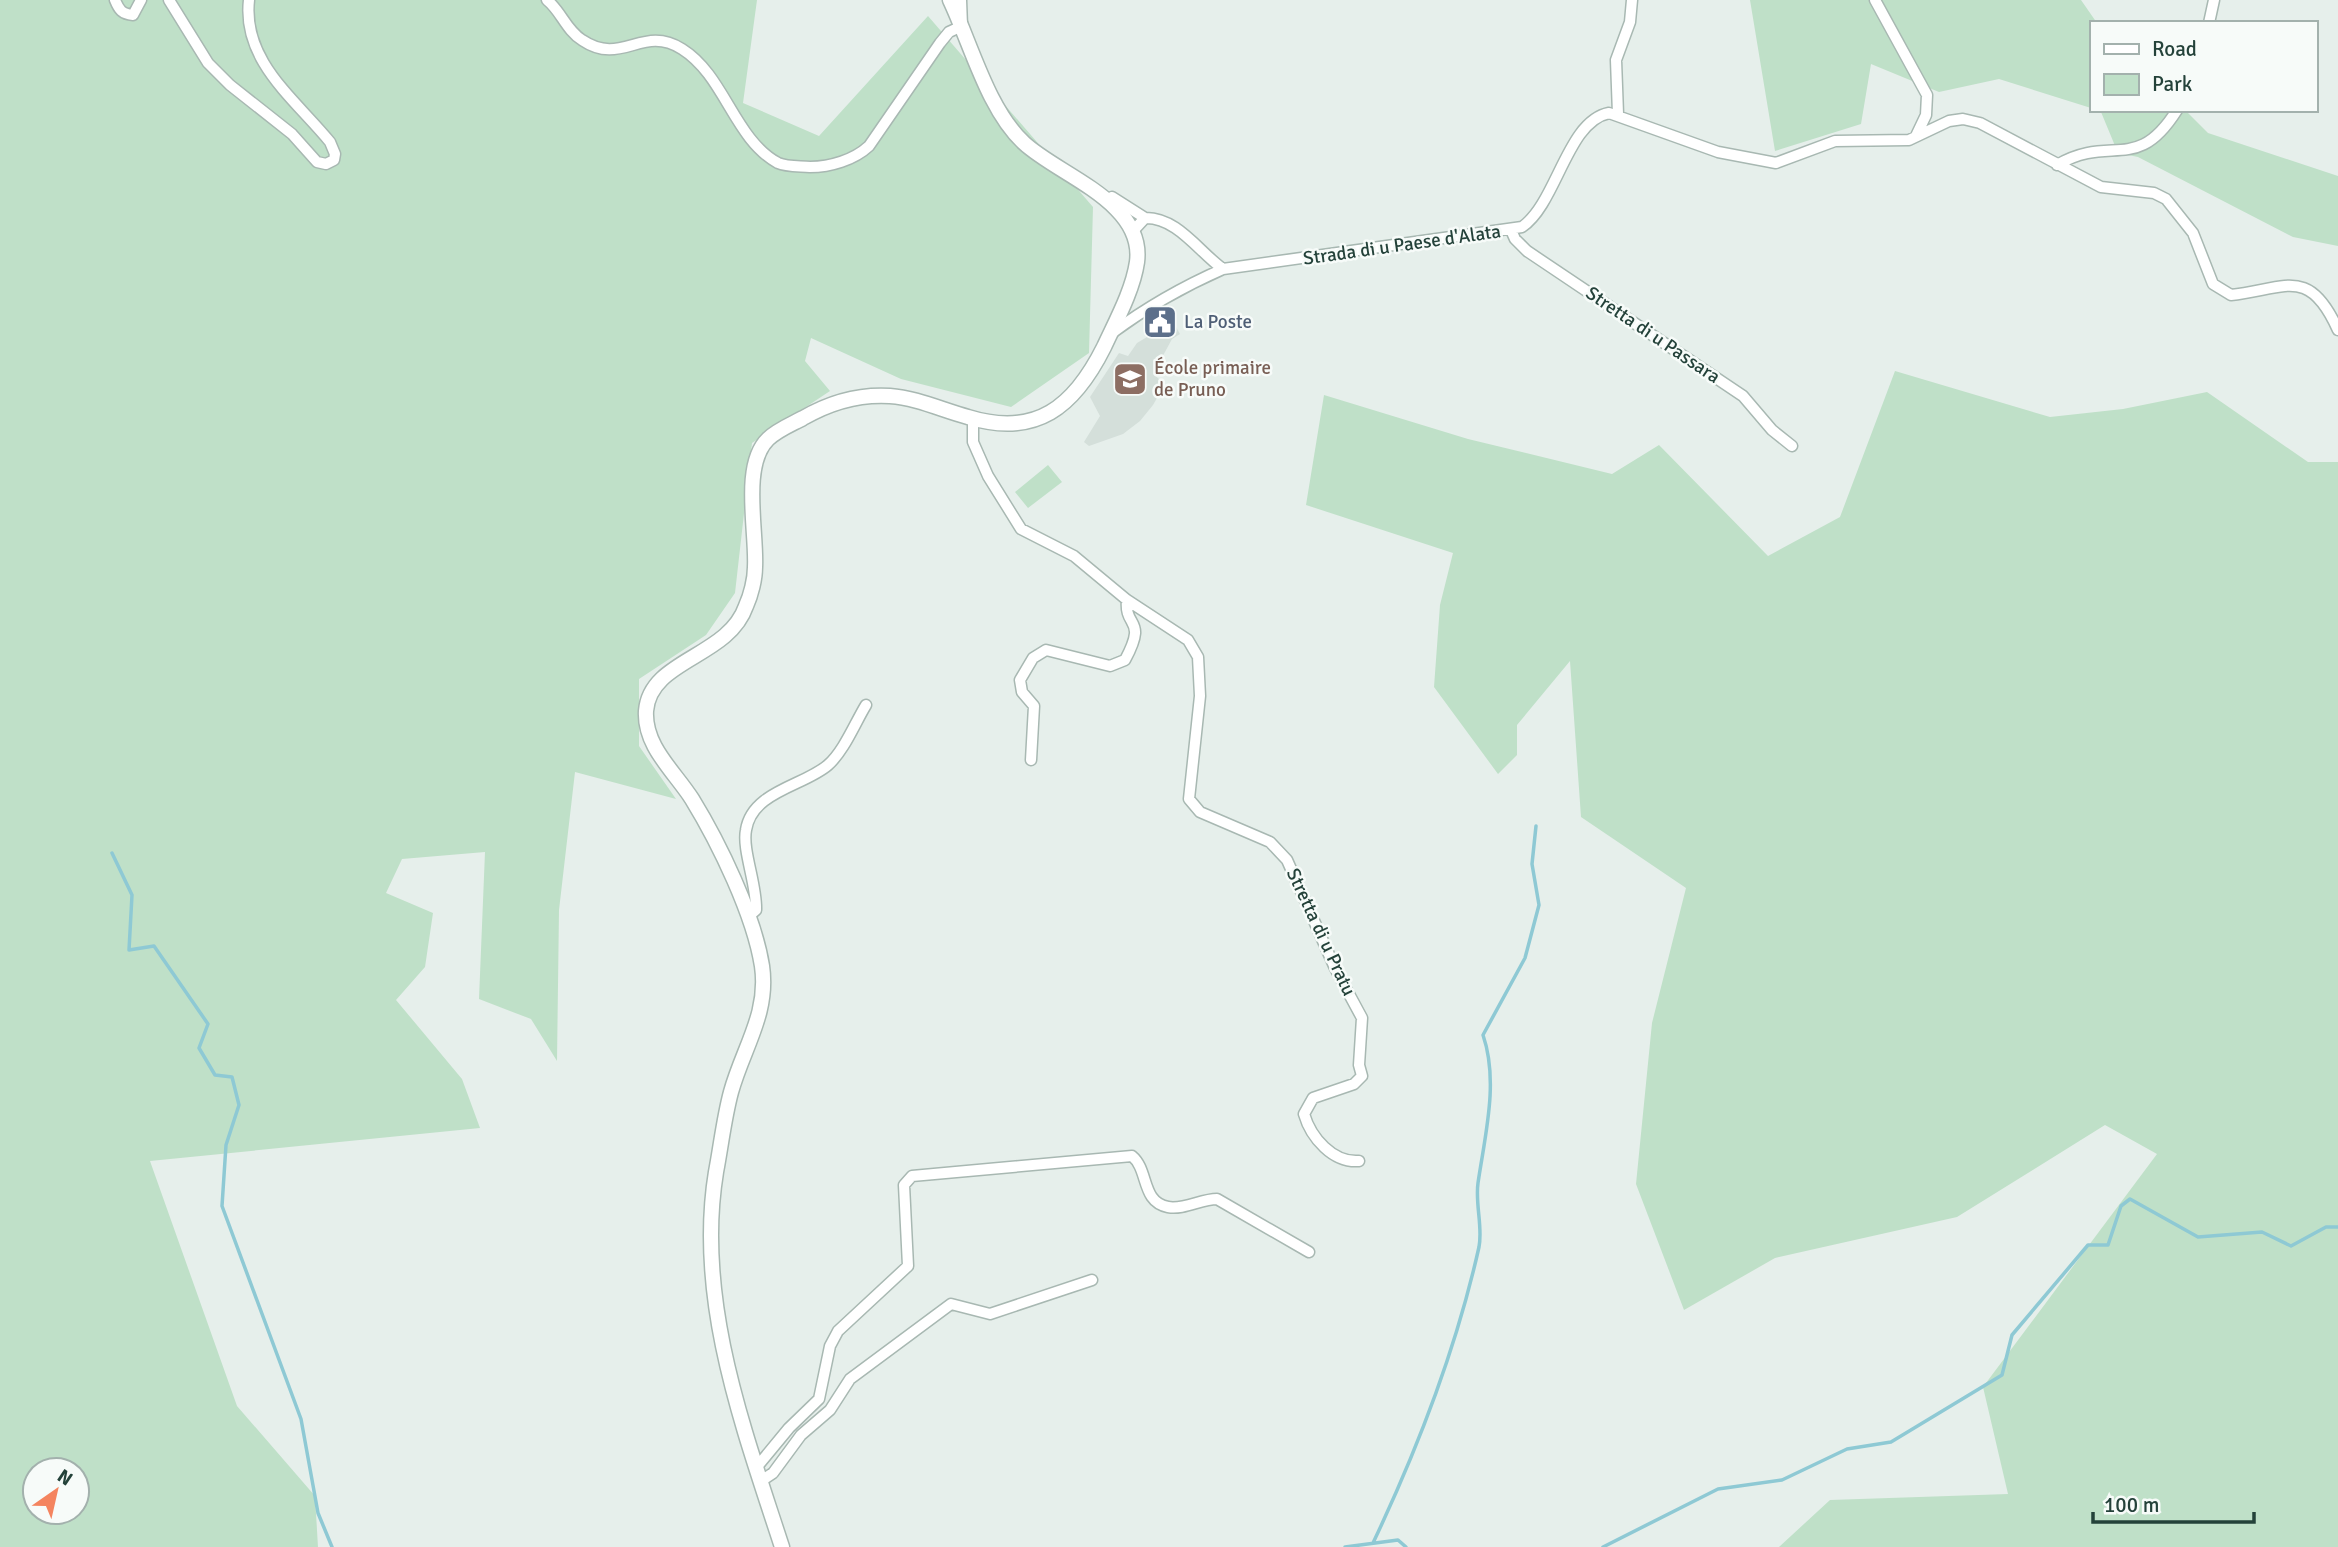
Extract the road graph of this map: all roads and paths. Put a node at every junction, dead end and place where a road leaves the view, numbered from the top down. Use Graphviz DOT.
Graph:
graph roads {
  1 [pos="115,0"];
  2 [pos="141,0"];
  3 [pos="169,0"];
  4 [pos="249,0"];
  5 [pos="547,0"];
  6 [pos="950,0"];
  7 [pos="961,0"];
  8 [pos="1632,0"];
  9 [pos="1875,0"];
  10 [pos="2214,0"];
  11 [pos="2209,21"];
  12 [pos="962,26"];
  13 [pos="2176,112"];
  14 [pos="1618,114"];
  15 [pos="1916,136"];
  16 [pos="2057,165"];
  17 [pos="1098,194"];
  18 [pos="1144,218"];
  19 [pos="1511,230"];
  20 [pos="1132,232"];
  21 [pos="1223,269"];
  22 [pos="2338,330"];
  23 [pos="1109,335"];
  24 [pos="973,419"];
  25 [pos="1792,446"];
  26 [pos="1126,600"];
  27 [pos="866,705"];
  28 [pos="1031,760"];
  29 [pos="749,916"];
  30 [pos="1359,1161"];
  31 [pos="1309,1252"];
  32 [pos="1092,1280"];
  33 [pos="759,1475"];
  34 [pos="782,1547"];
  1 -- 2 [label="street"];
  3 -- 4 [label="street"];
  5 -- 12 [label="street"];
  6 -- 12 [label="street"];
  7 -- 12 [label="street"];
  8 -- 14 [label="street"];
  9 -- 15 [label="street"];
  10 -- 11 [label="street"];
  12 -- 17 [label="street"];
  13 -- 16 [label="street"];
  14 -- 15 [label="street"];
  14 -- 19 [label="street, Strada di u Paese d'Alata"];
  15 -- 16 [label="street"];
  16 -- 22 [label="street"];
  17 -- 18 [label="street"];
  17 -- 20 [label="street"];
  18 -- 20 [label="street"];
  18 -- 21 [label="street"];
  19 -- 21 [label="street, Strada di u Paese d'Alata"];
  19 -- 25 [label="street, Stretta di u Passara"];
  20 -- 23 [label="street"];
  21 -- 23 [label="street, Strada di u Paese d'Alata"];
  23 -- 24 [label="street"];
  24 -- 26 [label="street, Stretta di u Pratu"];
  24 -- 29 [label="street"];
  26 -- 28 [label="street"];
  26 -- 30 [label="street, Stretta di u Pratu"];
  27 -- 29 [label="street"];
  29 -- 33 [label="street"];
  31 -- 33 [label="street"];
  32 -- 33 [label="street"];
  33 -- 34 [label="street"];
}
